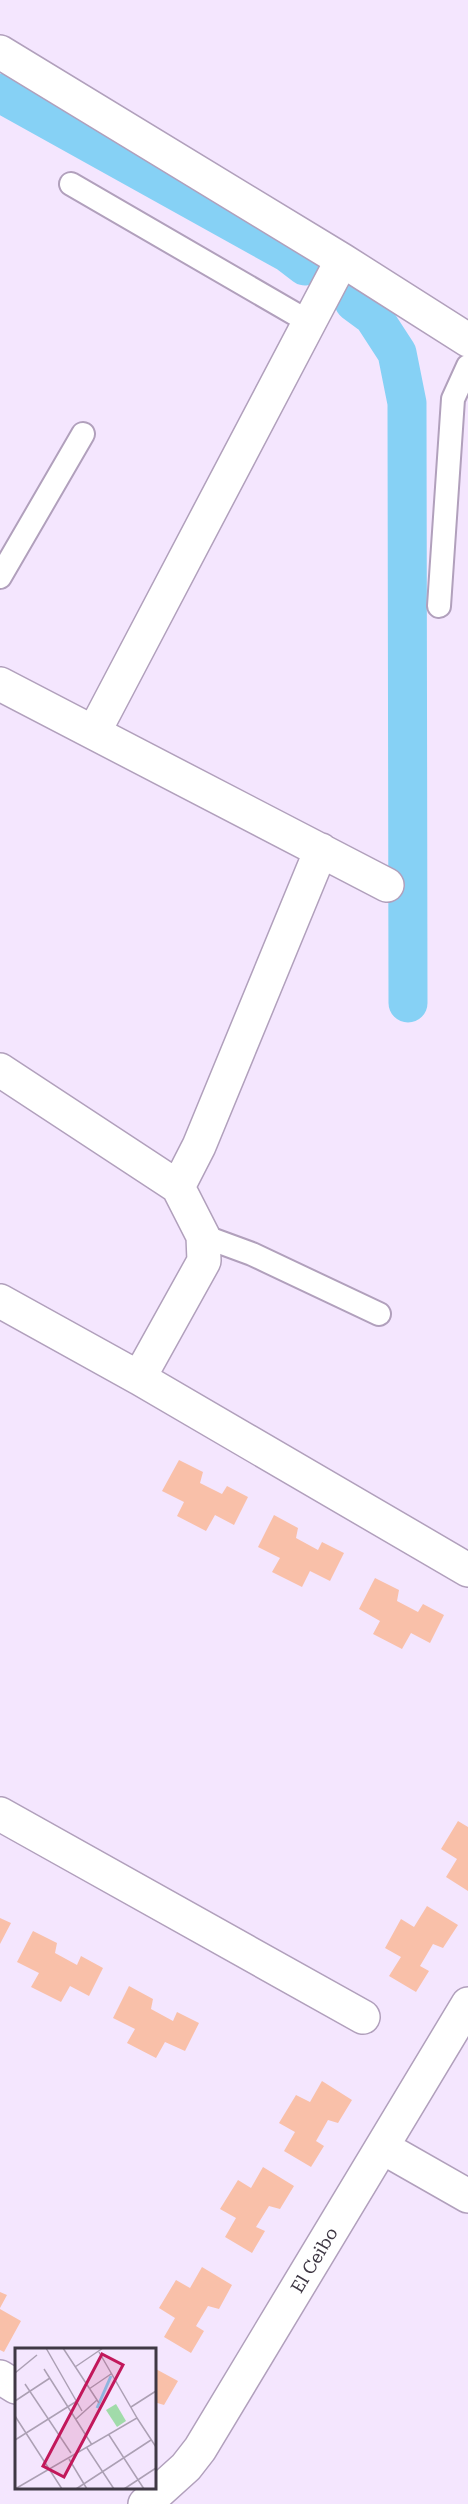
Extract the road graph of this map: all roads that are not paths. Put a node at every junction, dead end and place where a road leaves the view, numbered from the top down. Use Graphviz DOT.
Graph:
graph roads {
  1 [pos="0,52"];
  2 [pos="71,184"];
  3 [pos="342,260"];
  4 [pos="309,322"];
  5 [pos="468,340"];
  6 [pos="468,366"];
  7 [pos="83,434"];
  8 [pos="0,577"];
  9 [pos="439,606"];
  10 [pos="0,684"];
  11 [pos="94,732"];
  12 [pos="321,850"];
  13 [pos="387,885"];
  14 [pos="0,1070"];
  15 [pos="178,1187"];
  16 [pos="202,1236"];
  17 [pos="0,1302"];
  18 [pos="379,1314"];
  19 [pos="139,1378"];
  20 [pos="468,1570"];
  21 [pos="0,1814"];
  22 [pos="468,2004"];
  23 [pos="363,2017"];
  24 [pos="382,2146"];
  25 [pos="468,2196"];
  26 [pos="0,2378"];
  27 [pos="15,2386"];
  28 [pos="149,2498"];
  1 -- 3 [label="street"];
  2 -- 4 [label="lane"];
  3 -- 4 [label="street"];
  3 -- 5 [label="street"];
  4 -- 11 [label="street"];
  6 -- 9 [label="lane"];
  7 -- 8 [label="lane"];
  10 -- 11 [label="street"];
  11 -- 12 [label="street"];
  12 -- 13 [label="street"];
  12 -- 15 [label="street"];
  14 -- 15 [label="street"];
  15 -- 16 [label="street"];
  16 -- 18 [label="lane"];
  16 -- 19 [label="street"];
  17 -- 19 [label="street"];
  19 -- 20 [label="street"];
  21 -- 23 [label="street"];
  22 -- 24 [label="street, El Ceibo"];
  24 -- 25 [label="street"];
  24 -- 28 [label="street, El Ceibo"];
  26 -- 27 [label="street"];
}
